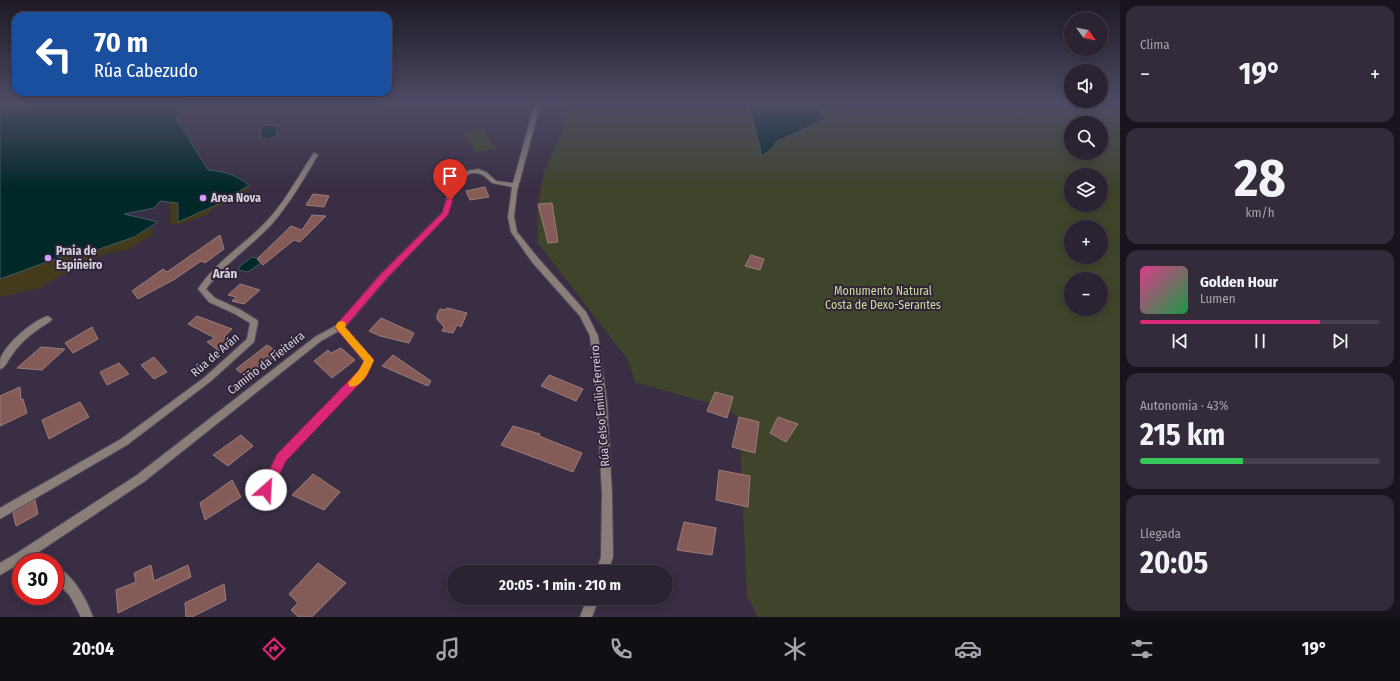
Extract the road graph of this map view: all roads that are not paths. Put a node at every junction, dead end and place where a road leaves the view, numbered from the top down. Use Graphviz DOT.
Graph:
graph roads {
  1 [pos="530,131"];
  2 [pos="315,155"];
  3 [pos="516,185"];
  4 [pos="48,319"];
  5 [pos="340,327"];
  6 [pos="0,366"];
  7 [pos="260,501"];
  8 [pos="0,514"];
  9 [pos="27,553"];
  10 [pos="12,562"];
  11 [pos="604,565"];
  12 [pos="0,569"];
  13 [pos="64,580"];
  14 [pos="590,605"];
  15 [pos="87,617"];
  16 [pos="586,617"];
  1 -- 3 [label="street, Rúa Celso Emilio Ferreiro"];
  2 -- 8 [label="street, Rúa de Arán"];
  3 -- 5 [label="street, Camiño da Fieiteira"];
  3 -- 11 [label="street, Rúa Celso Emilio Ferreiro"];
  4 -- 6 [label="street"];
  5 -- 7 [label="street"];
  5 -- 9 [label="street, Camiño da Fieiteira"];
  10 -- 12 [label="street, Camiño da Fieiteira"];
  13 -- 15 [label="street"];
  14 -- 16 [label="street"];
}
